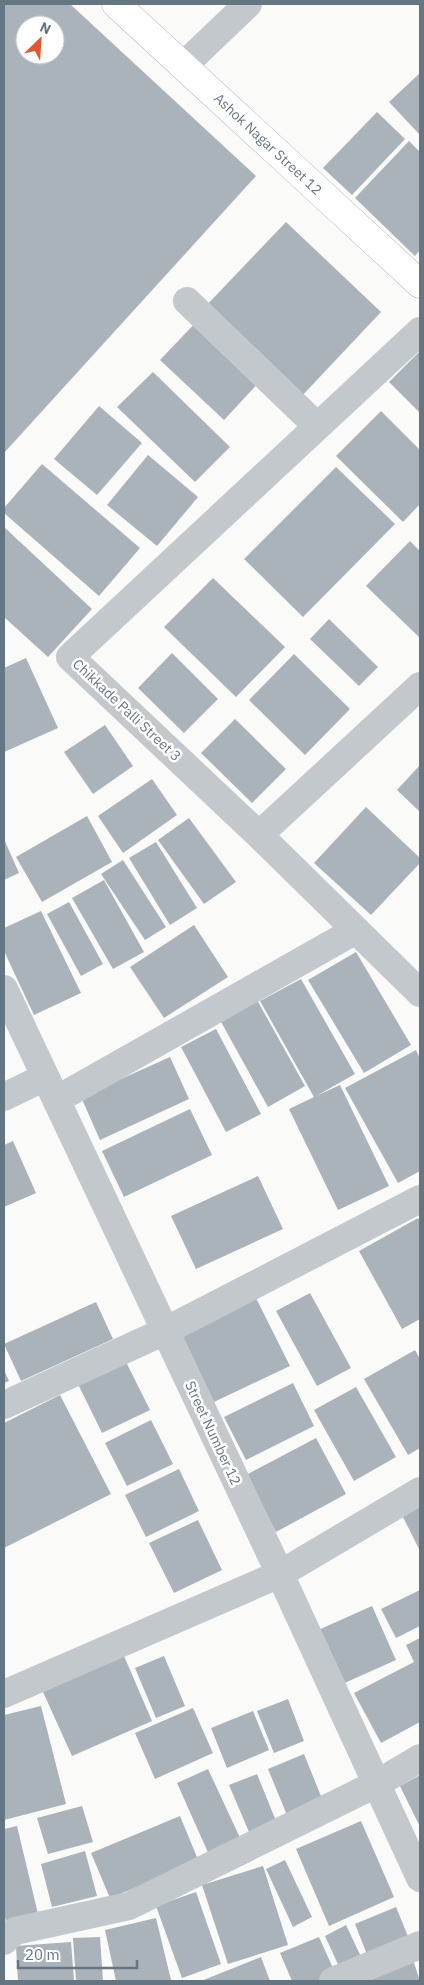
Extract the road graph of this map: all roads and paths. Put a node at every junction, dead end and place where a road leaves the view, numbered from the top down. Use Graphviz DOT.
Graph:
graph roads {
  1 [pos="116,4"];
  2 [pos="248,4"];
  3 [pos="183,66"];
  4 [pos="420,284"];
  5 [pos="186,301"];
  6 [pos="420,331"];
  7 [pos="317,426"];
  8 [pos="420,686"];
  9 [pos="259,835"];
  10 [pos="356,930"];
  11 [pos="4,989"];
  12 [pos="420,993"];
  13 [pos="51,1088"];
  14 [pos="4,1097"];
  15 [pos="420,1200"];
  16 [pos="165,1331"];
  17 [pos="4,1405"];
  18 [pos="420,1491"];
  19 [pos="280,1574"];
  20 [pos="4,1694"];
  21 [pos="420,1758"];
  22 [pos="378,1784"];
  23 [pos="420,1878"];
  24 [pos="4,1941"];
  25 [pos="420,1945"];
  26 [pos="333,1981"];
  1 -- 3 [label="street, Ashok Nagar Street 12"];
  2 -- 3 [label="street"];
  3 -- 4 [label="street, Ashok Nagar Street 12"];
  5 -- 7 [label="street"];
  6 -- 7 [label="street, Chikkade Palli Street 3"];
  7 -- 9 [label="street, Chikkade Palli Street 3"];
  8 -- 9 [label="street"];
  9 -- 10 [label="street, Chikkade Palli Street 3"];
  10 -- 12 [label="street, Chikkade Palli Street 3"];
  10 -- 13 [label="street"];
  11 -- 13 [label="street, Street Number 12"];
  13 -- 14 [label="street"];
  13 -- 16 [label="street, Street Number 12"];
  15 -- 16 [label="street"];
  16 -- 17 [label="street"];
  16 -- 19 [label="street, Street Number 12"];
  18 -- 19 [label="street"];
  19 -- 20 [label="street"];
  19 -- 22 [label="street, Street Number 12"];
  21 -- 22 [label="street"];
  22 -- 23 [label="street, Street Number 12"];
  22 -- 24 [label="street"];
  25 -- 26 [label="street"];
}
